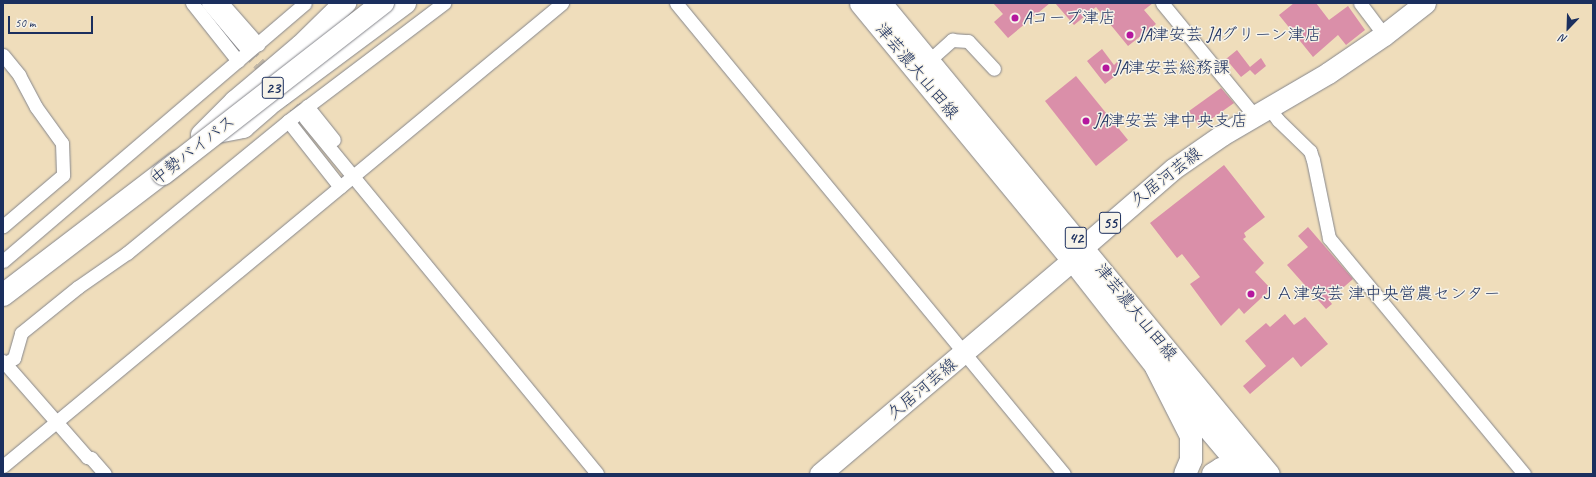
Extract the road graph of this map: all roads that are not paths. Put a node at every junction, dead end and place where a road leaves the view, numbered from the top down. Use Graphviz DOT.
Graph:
graph roads {
  1 [pos="192,3"];
  2 [pos="208,3"];
  3 [pos="222,3"];
  4 [pos="305,3"];
  5 [pos="345,3"];
  6 [pos="383,3"];
  7 [pos="405,3"];
  8 [pos="444,3"];
  9 [pos="562,3"];
  10 [pos="676,3"];
  11 [pos="860,3"];
  12 [pos="881,3"];
  13 [pos="1162,3"];
  14 [pos="1360,3"];
  15 [pos="1425,3"];
  16 [pos="1384,34"];
  17 [pos="252,46"];
  18 [pos="3,55"];
  19 [pos="238,61"];
  20 [pos="922,66"];
  21 [pos="994,69"];
  22 [pos="1262,111"];
  23 [pos="306,112"];
  24 [pos="288,121"];
  25 [pos="163,174"];
  26 [pos="355,174"];
  27 [pos="340,187"];
  28 [pos="3,226"];
  29 [pos="1078,254"];
  30 [pos="3,261"];
  31 [pos="3,295"];
  32 [pos="964,353"];
  33 [pos="4,363"];
  34 [pos="1156,367"];
  35 [pos="56,422"];
  36 [pos="3,466"];
  37 [pos="1248,472"];
  38 [pos="106,474"];
  39 [pos="597,474"];
  40 [pos="820,474"];
  41 [pos="1064,474"];
  42 [pos="1185,474"];
  43 [pos="1213,474"];
  44 [pos="1268,474"];
  45 [pos="1524,474"];
  1 -- 19 [label="street"];
  2 -- 17 [label="street"];
  3 -- 17 [label="street"];
  4 -- 17 [label="street"];
  5 -- 25 [label="highway"];
  6 -- 25 [label="highway, 中勢バイパス / 23, bridge"];
  7 -- 25 [label="highway"];
  8 -- 23 [label="street"];
  9 -- 26 [label="street"];
  10 -- 32 [label="street"];
  11 -- 20 [label="main road, 津芸濃大山田線 / 42"];
  12 -- 20 [label="main road, 津芸濃大山田線 / 42"];
  13 -- 22 [label="street"];
  14 -- 16 [label="street"];
  15 -- 16 [label="main road, 久居河芸線 / 55"];
  16 -- 22 [label="main road, 久居河芸線 / 55"];
  17 -- 19 [label="street"];
  18 -- 28 [label="street"];
  19 -- 30 [label="street"];
  20 -- 21 [label="street"];
  20 -- 29 [label="main road, 津芸濃大山田線 / 42"];
  22 -- 29 [label="main road, 久居河芸線 / 55"];
  22 -- 45 [label="street"];
  23 -- 24 [label="street"];
  23 -- 26 [label="street"];
  24 -- 27 [label="street"];
  24 -- 33 [label="street"];
  25 -- 31 [label="highway, 中勢バイパス / 23"];
  26 -- 27 [label="street"];
  26 -- 39 [label="street"];
  27 -- 35 [label="street"];
  29 -- 32 [label="main road, 久居河芸線 / 55"];
  29 -- 34 [label="main road, 津芸濃大山田線 / 42"];
  29 -- 44 [label="main road, 津芸濃大山田線 / 42"];
  32 -- 40 [label="main road, 久居河芸線 / 55"];
  32 -- 41 [label="street"];
  33 -- 35 [label="street"];
  34 -- 37 [label="main road, 津芸濃大山田線 / 42"];
  34 -- 42 [label="highway"];
  35 -- 36 [label="street"];
  35 -- 38 [label="street"];
  37 -- 43 [label="highway"];
}
